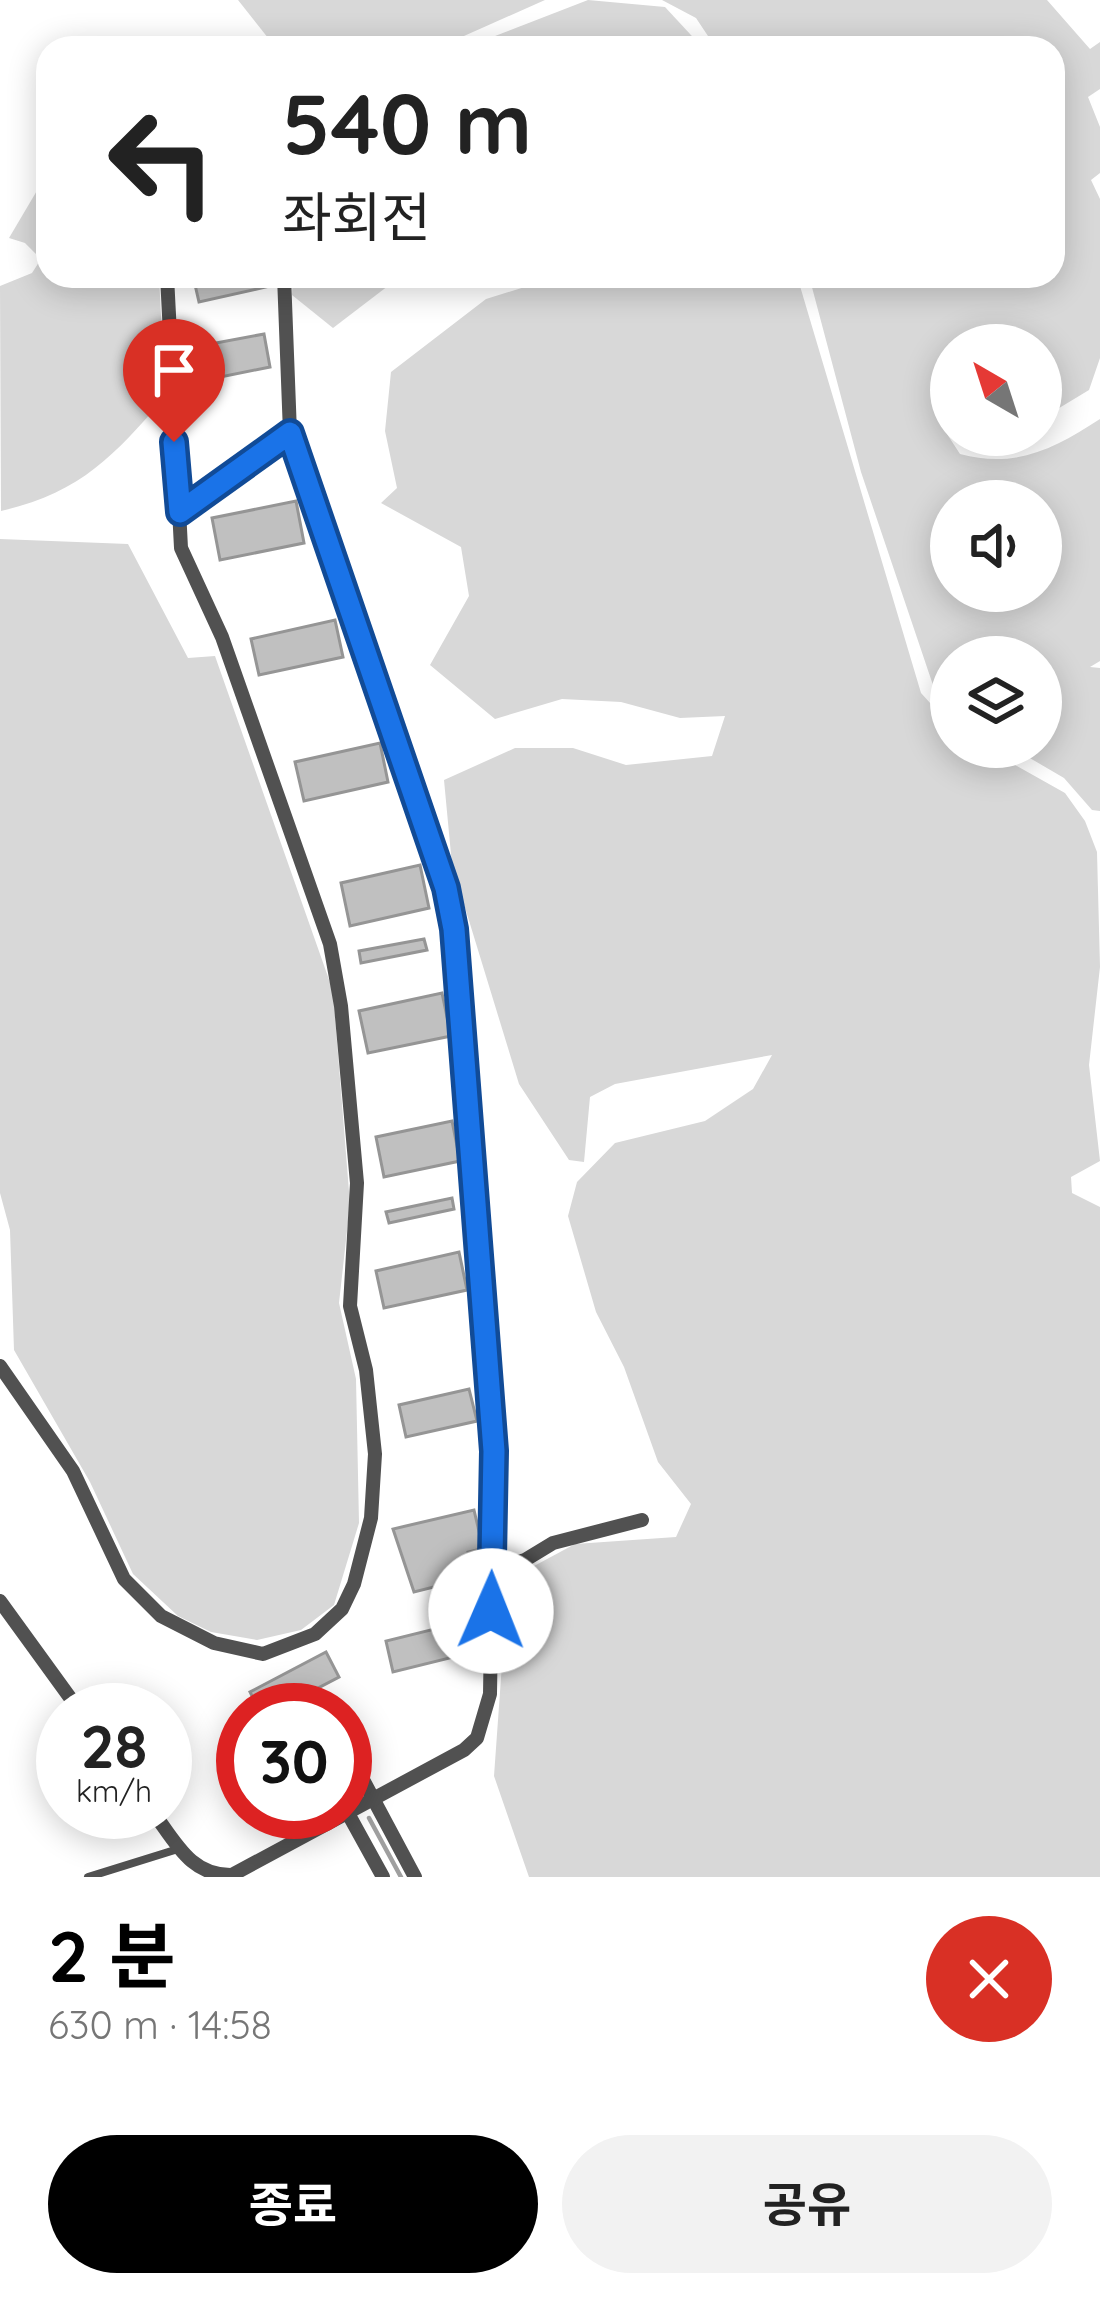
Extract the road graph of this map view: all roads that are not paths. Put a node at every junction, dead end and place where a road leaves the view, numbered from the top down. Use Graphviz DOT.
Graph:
graph roads {
  1 [pos="168,288"];
  2 [pos="284,288"];
  3 [pos="290,433"];
  4 [pos="180,512"];
  5 [pos="0,1366"];
  6 [pos="643,1520"];
  7 [pos="492,1569"];
  8 [pos="0,1601"];
  9 [pos="60,1683"];
  10 [pos="373,1798"];
  11 [pos="173,1839"];
  12 [pos="294,1839"];
  13 [pos="362,1839"];
  14 [pos="180,1848"];
  15 [pos="88,1877"];
  16 [pos="383,1877"];
  17 [pos="415,1877"];
  1 -- 4 [label="street"];
  2 -- 3 [label="street"];
  3 -- 4 [label="street"];
  3 -- 7 [label="street"];
  4 -- 5 [label="street"];
  6 -- 7 [label="street"];
  7 -- 10 [label="street"];
  8 -- 9 [label="street"];
  10 -- 17 [label="street"];
  11 -- 14 [label="street"];
  12 -- 14 [label="street"];
  13 -- 16 [label="street"];
  14 -- 15 [label="lane"];
}
